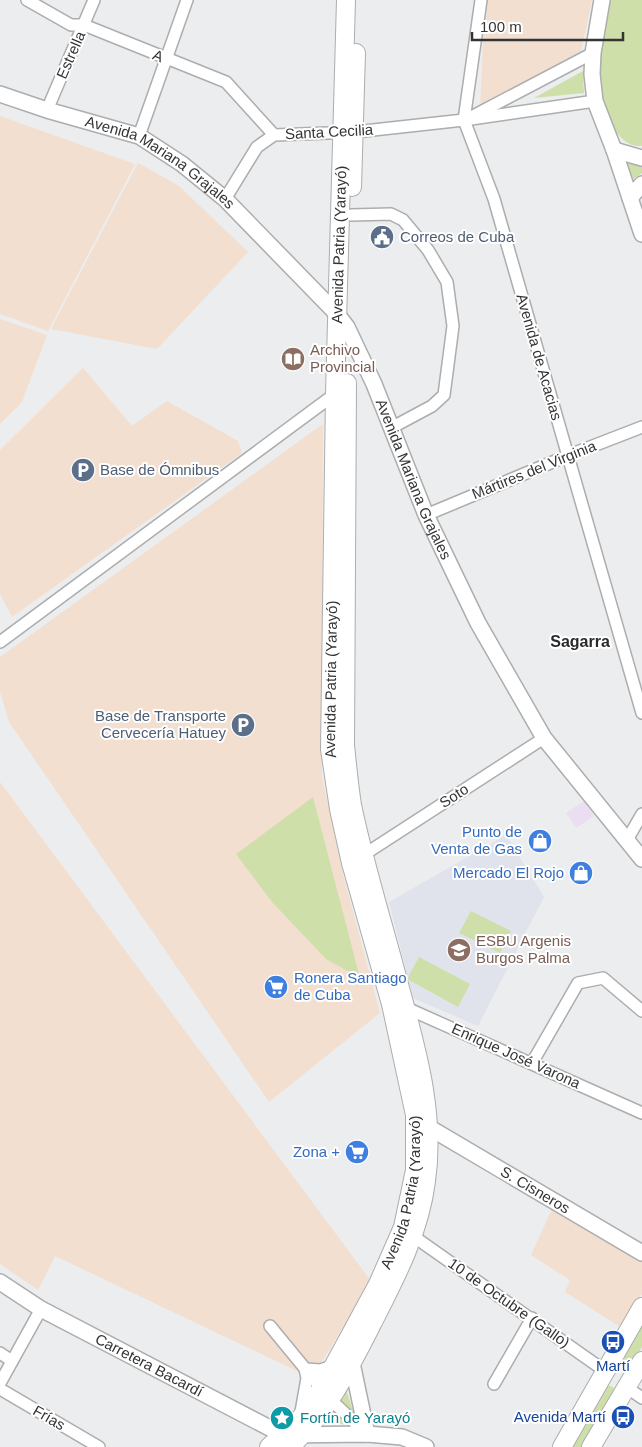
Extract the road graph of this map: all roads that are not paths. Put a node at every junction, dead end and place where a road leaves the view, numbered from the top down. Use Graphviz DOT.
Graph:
graph roads {
  1 [pos="27,0"];
  2 [pos="94,0"];
  3 [pos="187,0"];
  4 [pos="346,0"];
  5 [pos="357,0"];
  6 [pos="481,0"];
  7 [pos="602,0"];
  8 [pos="84,25"];
  9 [pos="593,53"];
  10 [pos="166,59"];
  11 [pos="0,94"];
  12 [pos="595,101"];
  13 [pos="47,110"];
  14 [pos="464,120"];
  15 [pos="348,133"];
  16 [pos="274,135"];
  17 [pos="139,136"];
  18 [pos="614,150"];
  19 [pos="642,158"];
  20 [pos="642,184"];
  21 [pos="630,198"];
  22 [pos="225,199"];
  23 [pos="351,215"];
  24 [pos="642,234"];
  25 [pos="342,320"];
  26 [pos="374,384"];
  27 [pos="341,390"];
  28 [pos="642,427"];
  29 [pos="391,428"];
  30 [pos="567,456"];
  31 [pos="426,515"];
  32 [pos="0,642"];
  33 [pos="642,713"];
  34 [pos="544,738"];
  35 [pos="642,814"];
  36 [pos="627,840"];
  37 [pos="365,854"];
  38 [pos="642,860"];
  39 [pos="397,1003"];
  40 [pos="642,1011"];
  41 [pos="532,1063"];
  42 [pos="642,1113"];
  43 [pos="430,1128"];
  44 [pos="413,1236"];
  45 [pos="642,1253"];
  46 [pos="0,1282"];
  47 [pos="642,1307"];
  48 [pos="41,1309"];
  49 [pos="532,1318"];
  50 [pos="270,1326"];
  51 [pos="0,1353"];
  52 [pos="642,1360"];
  53 [pos="12,1361"];
  54 [pos="344,1364"];
  55 [pos="305,1369"];
  56 [pos="605,1371"];
  57 [pos="0,1383"];
  58 [pos="494,1384"];
  59 [pos="626,1388"];
  60 [pos="0,1389"];
  61 [pos="326,1394"];
  62 [pos="642,1398"];
  63 [pos="294,1434"];
  64 [pos="367,1434"];
  65 [pos="99,1447"];
  66 [pos="270,1447"];
  67 [pos="426,1447"];
  68 [pos="562,1447"];
  69 [pos="591,1447"];
  1 -- 8 [label="street, A"];
  2 -- 8 [label="street, Estrella"];
  3 -- 10 [label="street"];
  4 -- 15 [label="main road, Avenida Patria (Yarayó)"];
  5 -- 15 [label="main road, Avenida Patria (Yarayó)"];
  6 -- 14 [label="street, Avenida de Acacias"];
  7 -- 9 [label="street"];
  8 -- 10 [label="street, A"];
  8 -- 13 [label="street, Estrella"];
  9 -- 12 [label="street"];
  9 -- 14 [label="street, Santa Cecilia"];
  10 -- 16 [label="street, A"];
  10 -- 17 [label="street"];
  11 -- 13 [label="street, Avenida Mariana Grajales"];
  12 -- 14 [label="street, Santa Cecilia"];
  12 -- 18 [label="street"];
  13 -- 17 [label="street, Avenida Mariana Grajales"];
  14 -- 15 [label="street, Santa Cecilia"];
  14 -- 30 [label="street, Avenida de Acacias"];
  15 -- 16 [label="street, Santa Cecilia"];
  15 -- 23 [label="main road, Avenida Patria (Yarayó)"];
  15 -- 25 [label="main road, Avenida Patria (Yarayó)"];
  16 -- 22 [label="street, Santa Cecilia"];
  17 -- 22 [label="street, Avenida Mariana Grajales"];
  18 -- 19 [label="street"];
  18 -- 21 [label="street"];
  20 -- 21 [label="street"];
  21 -- 24 [label="street"];
  22 -- 25 [label="street, Avenida Mariana Grajales"];
  23 -- 25 [label="main road, Avenida Patria (Yarayó)"];
  23 -- 29 [label="street"];
  25 -- 26 [label="street, Avenida Mariana Grajales"];
  25 -- 27 [label="main road, Avenida Patria (Yarayó)"];
  26 -- 27 [label="street"];
  26 -- 29 [label="street, Avenida Mariana Grajales"];
  27 -- 32 [label="street"];
  27 -- 37 [label="main road, Avenida Patria (Yarayó)"];
  27 -- 39 [label="main road, Avenida Patria (Yarayó)"];
  28 -- 30 [label="street, Mártires del Virginia"];
  29 -- 31 [label="street, Avenida Mariana Grajales"];
  30 -- 31 [label="street, Mártires del Virginia"];
  30 -- 33 [label="street, Avenida de Acacias"];
  31 -- 34 [label="street, Avenida Mariana Grajales"];
  34 -- 36 [label="street, Avenida Mariana Grajales"];
  34 -- 37 [label="street, Soto"];
  35 -- 36 [label="street"];
  36 -- 38 [label="street, Avenida Mariana Grajales"];
  37 -- 39 [label="main road, Avenida Patria (Yarayó)"];
  39 -- 41 [label="street, Enrique José Varona"];
  39 -- 43 [label="main road, Avenida Patria (Yarayó)"];
  39 -- 54 [label="main road, Avenida Patria (Yarayó)"];
  40 -- 41 [label="street"];
  41 -- 42 [label="street, Enrique José Varona"];
  43 -- 44 [label="main road, Avenida Patria (Yarayó)"];
  43 -- 45 [label="street, S. Cisneros"];
  44 -- 49 [label="street, 10 de Octubre (Gallo)"];
  44 -- 54 [label="main road, Avenida Patria (Yarayó)"];
  46 -- 48 [label="street, Carretera Bacardí"];
  47 -- 56 [label="main road"];
  48 -- 53 [label="street"];
  48 -- 63 [label="street, Carretera Bacardí"];
  49 -- 56 [label="street, 10 de Octubre (Gallo)"];
  49 -- 58 [label="street"];
  50 -- 55 [label="street"];
  51 -- 53 [label="street"];
  52 -- 59 [label="main road"];
  53 -- 57 [label="street"];
  54 -- 55 [label="street"];
  54 -- 61 [label="main road, Avenida Patria (Yarayó)"];
  54 -- 64 [label="street"];
  55 -- 61 [label="street"];
  55 -- 63 [label="street"];
  56 -- 59 [label="main road"];
  56 -- 68 [label="main road"];
  59 -- 62 [label="street"];
  59 -- 69 [label="main road"];
  60 -- 65 [label="street, Frías"];
  61 -- 63 [label="main road, Avenida Patria (Yarayó)"];
  61 -- 64 [label="street"];
  63 -- 64 [label="street"];
  63 -- 66 [label="main road, Avenida Patria (Yarayó)"];
  64 -- 67 [label="street"];
}
